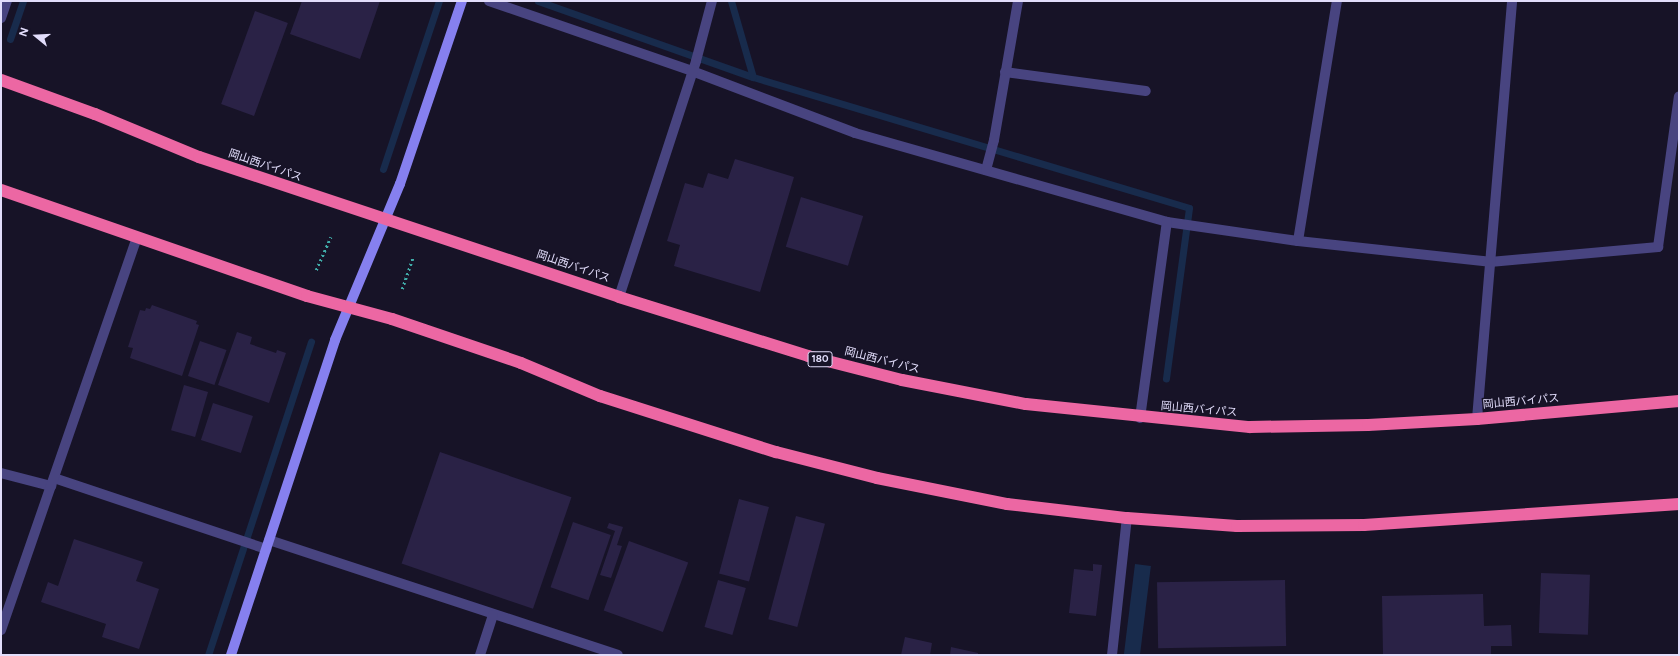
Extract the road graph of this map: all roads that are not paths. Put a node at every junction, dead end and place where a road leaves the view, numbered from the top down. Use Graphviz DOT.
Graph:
graph roads {
  1 [pos="7,1"];
  2 [pos="462,1"];
  3 [pos="489,1"];
  4 [pos="712,1"];
  5 [pos="1018,1"];
  6 [pos="1337,1"];
  7 [pos="1512,1"];
  8 [pos="1,18"];
  9 [pos="694,66"];
  10 [pos="1005,72"];
  11 [pos="1,80"];
  12 [pos="1146,91"];
  13 [pos="1679,96"];
  14 [pos="986,170"];
  15 [pos="1,190"];
  16 [pos="385,219"];
  17 [pos="1172,223"];
  18 [pos="137,237"];
  19 [pos="1298,241"];
  20 [pos="1490,262"];
  21 [pos="619,297"];
  22 [pos="348,307"];
  23 [pos="1679,401"];
  24 [pos="1140,418"];
  25 [pos="1477,419"];
  26 [pos="1,473"];
  27 [pos="53,482"];
  28 [pos="1679,504"];
  29 [pos="1128,518"];
  30 [pos="269,540"];
  31 [pos="266,550"];
  32 [pos="493,615"];
  33 [pos="1,630"];
  34 [pos="231,655"];
  35 [pos="480,655"];
  36 [pos="618,655"];
  37 [pos="1112,655"];
  1 -- 8 [label="street"];
  2 -- 16 [label="street"];
  3 -- 9 [label="street"];
  4 -- 9 [label="street"];
  5 -- 10 [label="street"];
  6 -- 19 [label="street"];
  7 -- 20 [label="street"];
  9 -- 14 [label="street"];
  9 -- 21 [label="street"];
  10 -- 12 [label="street"];
  10 -- 14 [label="street"];
  11 -- 16 [label="highway, 岡山西バイパス / 180"];
  13 -- 20 [label="street"];
  14 -- 17 [label="street"];
  15 -- 18 [label="highway"];
  16 -- 21 [label="highway, 岡山西バイパス / 180"];
  16 -- 22 [label="street"];
  17 -- 19 [label="street"];
  17 -- 24 [label="street"];
  18 -- 22 [label="highway"];
  18 -- 27 [label="street"];
  19 -- 20 [label="street"];
  20 -- 25 [label="street"];
  21 -- 24 [label="highway, 岡山西バイパス / 180"];
  22 -- 29 [label="highway"];
  22 -- 30 [label="street"];
  23 -- 25 [label="highway, 岡山西バイパス / 180"];
  24 -- 25 [label="highway, 岡山西バイパス / 180"];
  26 -- 27 [label="street"];
  27 -- 31 [label="street"];
  27 -- 33 [label="street"];
  28 -- 29 [label="highway"];
  29 -- 37 [label="street"];
  30 -- 31 [label="street"];
  30 -- 32 [label="street"];
  31 -- 34 [label="street"];
  32 -- 35 [label="street"];
  32 -- 36 [label="street"];
}
